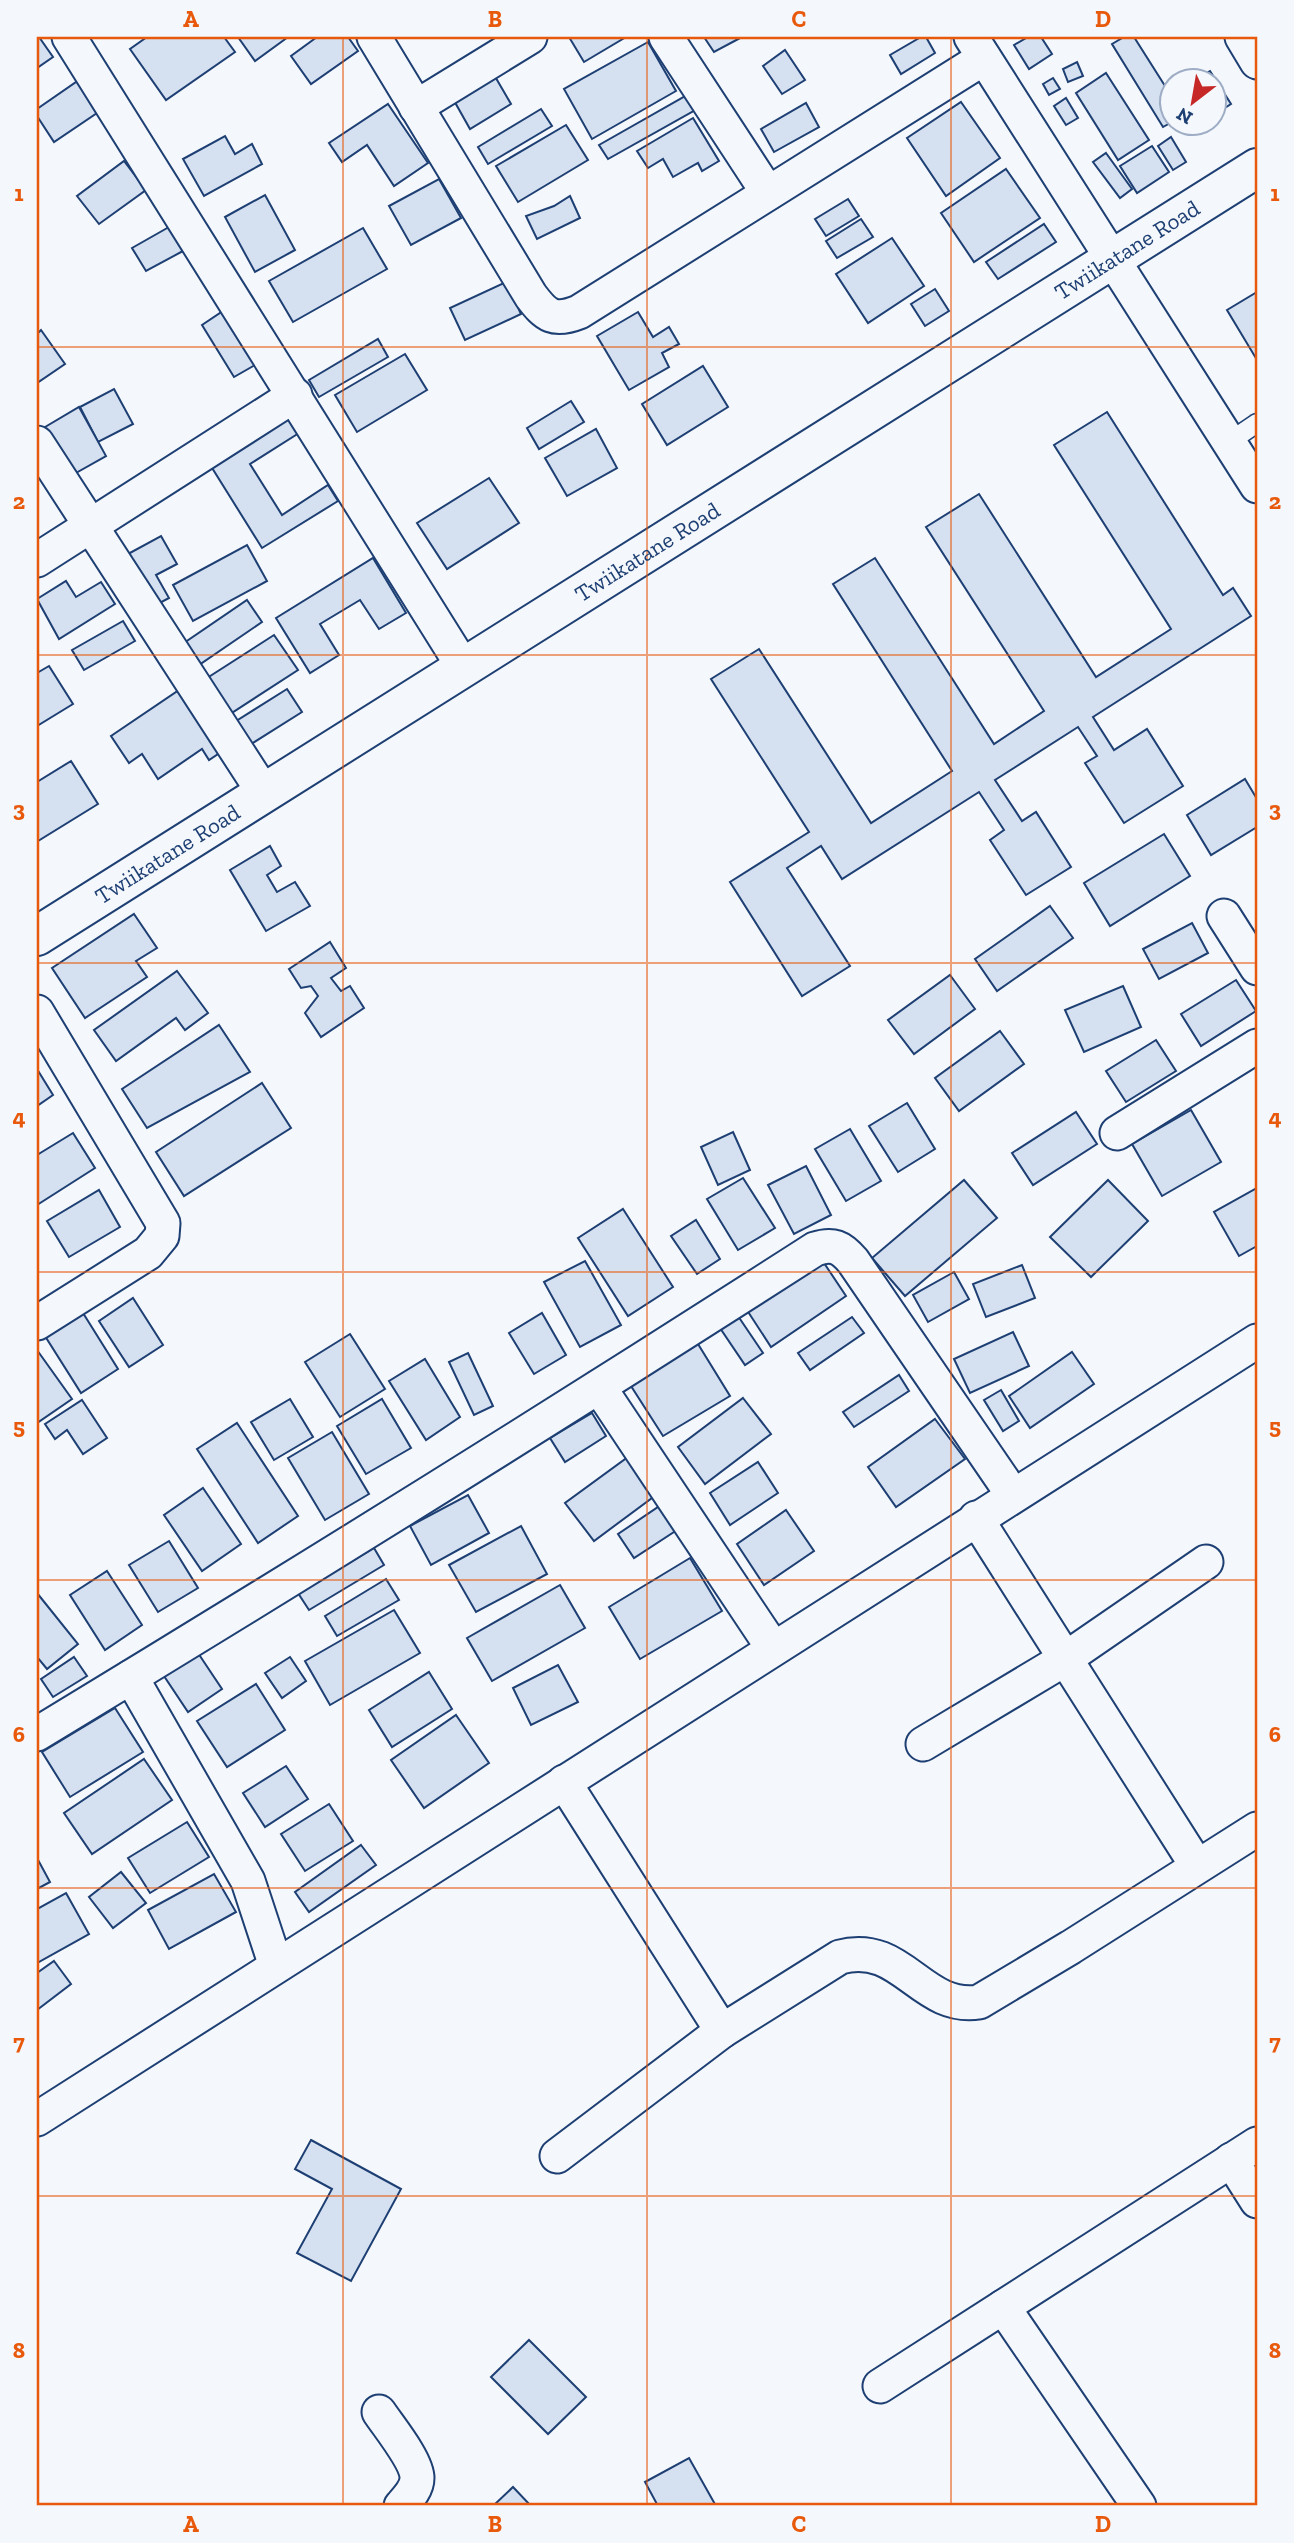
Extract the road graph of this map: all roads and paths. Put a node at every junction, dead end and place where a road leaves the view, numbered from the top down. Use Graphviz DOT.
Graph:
graph roads {
  1 [pos="69,37"];
  2 [pos="374,37"];
  3 [pos="530,37"];
  4 [pos="666,37"];
  5 [pos="1242,37"];
  6 [pos="978,47"];
  7 [pos="1257,62"];
  8 [pos="416,107"];
  9 [pos="1257,168"];
  10 [pos="768,193"];
  11 [pos="1112,260"];
  12 [pos="295,395"];
  13 [pos="1257,423"];
  14 [pos="1229,442"];
  15 [pos="37,443"];
  16 [pos="1257,486"];
  17 [pos="89,526"];
  18 [pos="37,560"];
  19 [pos="464,668"];
  20 [pos="264,793"];
  21 [pos="1224,916"];
  22 [pos="39,928"];
  23 [pos="1257,968"];
  24 [pos="37,1012"];
  25 [pos="1257,1046"];
  26 [pos="1117,1133"];
  27 [pos="37,1322"];
  28 [pos="1257,1341"];
  29 [pos="599,1387"];
  30 [pos="1013,1495"];
  31 [pos="976,1518"];
  32 [pos="1206,1562"];
  33 [pos="773,1648"];
  34 [pos="1065,1659"];
  35 [pos="131,1677"];
  36 [pos="37,1734"];
  37 [pos="923,1744"];
  38 [pos="564,1782"];
  39 [pos="1257,1829"];
  40 [pos="1196,1866"];
  41 [pos="276,1966"];
  42 [pos="722,2031"];
  43 [pos="40,2109"];
  44 [pos="1244,2152"];
  45 [pos="557,2156"];
  46 [pos="1257,2201"];
  47 [pos="1003,2307"];
  48 [pos="880,2386"];
  49 [pos="379,2412"];
  50 [pos="401,2506"];
  51 [pos="1139,2506"];
  1 -- 12 [label="street"];
  2 -- 8 [label="street"];
  3 -- 8 [label="street"];
  4 -- 10 [label="street"];
  5 -- 7 [label="street"];
  6 -- 10 [label="street"];
  6 -- 11 [label="street"];
  8 -- 10 [label="street"];
  9 -- 11 [label="main road, Twiikatane Road"];
  11 -- 14 [label="street"];
  11 -- 19 [label="main road, Twiikatane Road"];
  12 -- 17 [label="street"];
  12 -- 19 [label="street"];
  13 -- 14 [label="lane"];
  14 -- 16 [label="street"];
  15 -- 17 [label="street"];
  17 -- 18 [label="street"];
  17 -- 20 [label="street"];
  19 -- 20 [label="main road, Twiikatane Road"];
  20 -- 22 [label="main road, Twiikatane Road"];
  21 -- 23 [label="street"];
  24 -- 27 [label="street"];
  25 -- 26 [label="street"];
  28 -- 30 [label="street"];
  29 -- 30 [label="street"];
  29 -- 33 [label="street"];
  29 -- 35 [label="street"];
  30 -- 31 [label="street"];
  31 -- 33 [label="street"];
  31 -- 34 [label="street"];
  32 -- 34 [label="street"];
  33 -- 38 [label="street"];
  34 -- 37 [label="street"];
  34 -- 40 [label="street"];
  35 -- 36 [label="street"];
  35 -- 41 [label="street"];
  38 -- 41 [label="street"];
  38 -- 42 [label="street"];
  39 -- 40 [label="street"];
  40 -- 42 [label="street"];
  41 -- 43 [label="street"];
  42 -- 45 [label="street"];
  44 -- 46 [label="street"];
  44 -- 47 [label="street"];
  47 -- 48 [label="street"];
  47 -- 51 [label="street"];
  49 -- 50 [label="street"];
}
